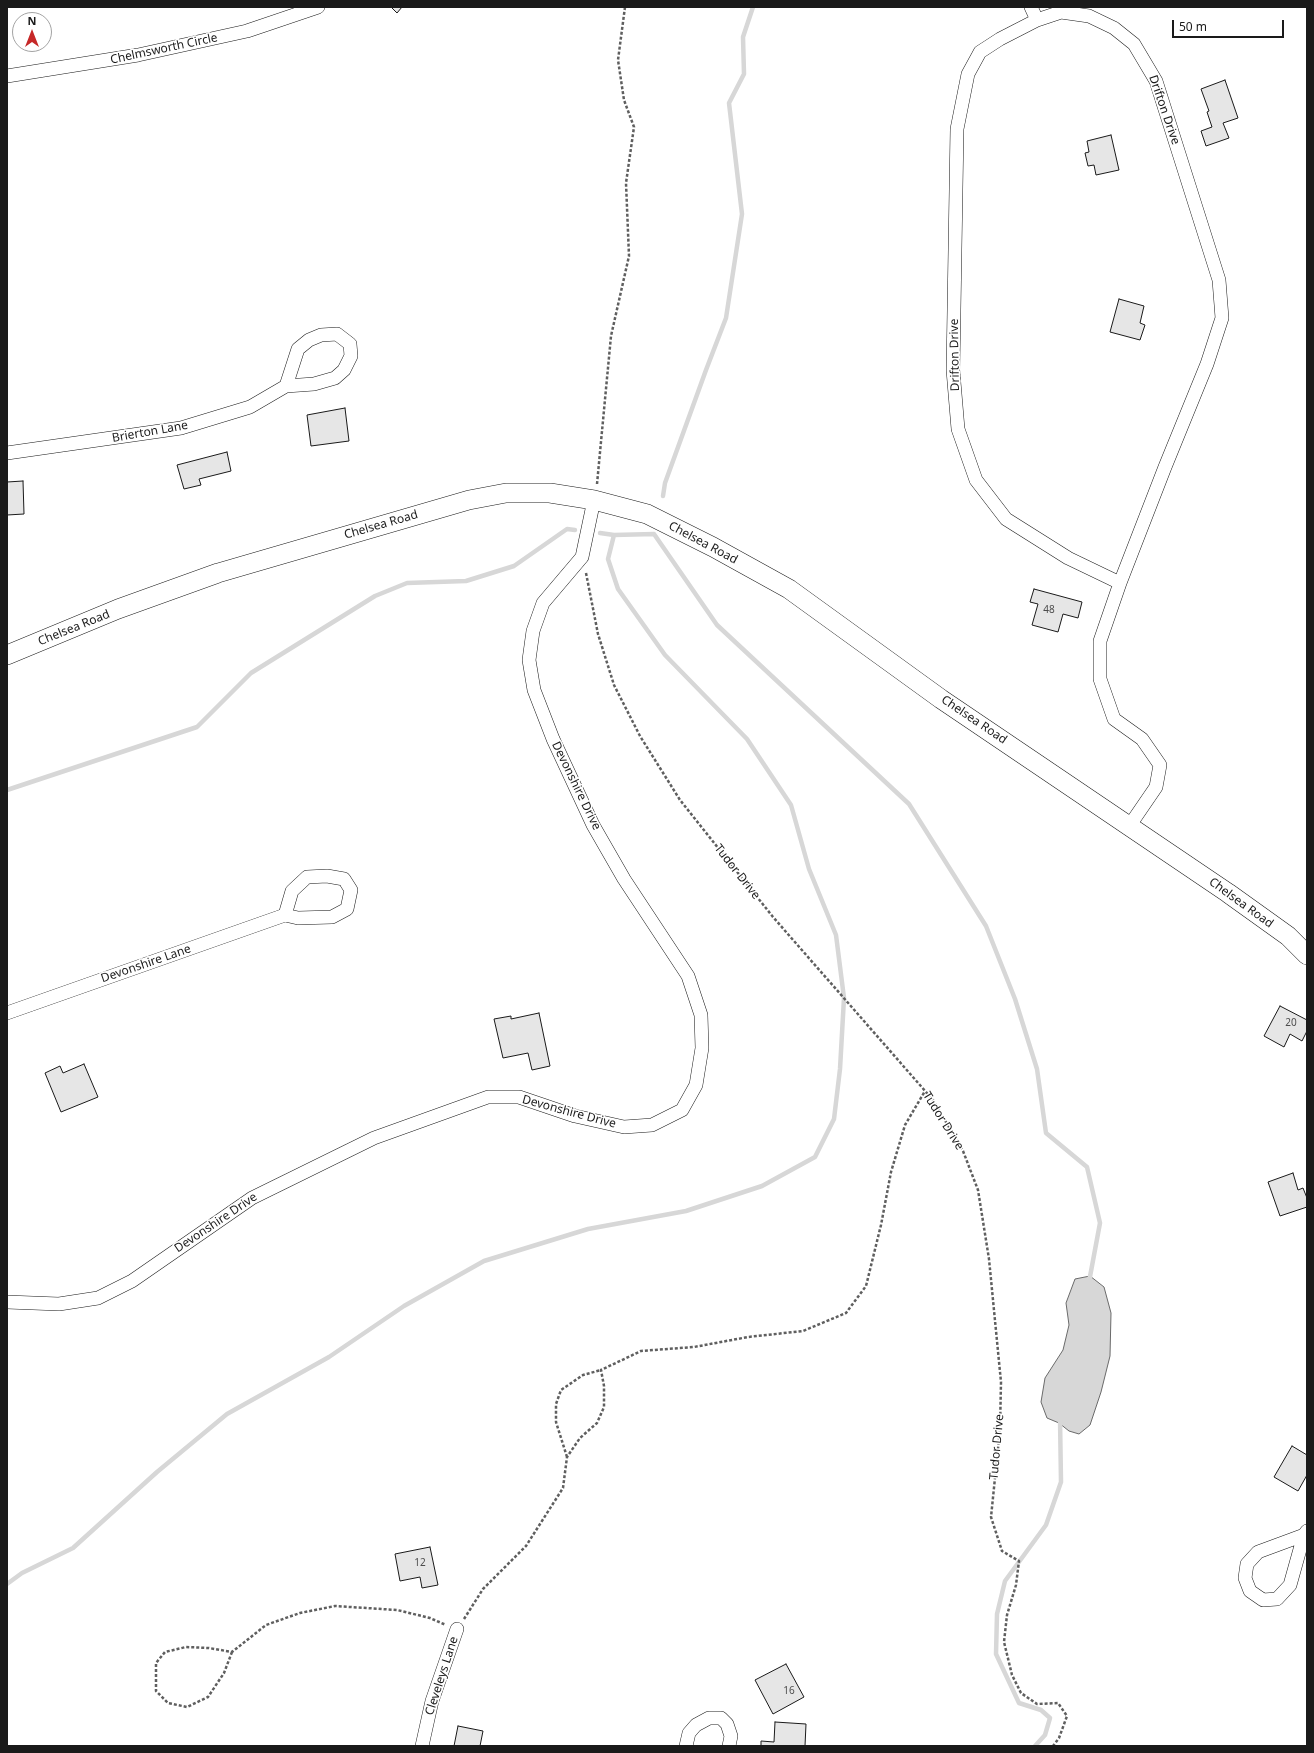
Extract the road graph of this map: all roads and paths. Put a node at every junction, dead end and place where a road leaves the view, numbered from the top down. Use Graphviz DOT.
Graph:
graph roads {
  1 [pos="318,7"];
  2 [pos="625,7"];
  3 [pos="1031,7"];
  4 [pos="1037,20"];
  5 [pos="7,76"];
  6 [pos="286,386"];
  7 [pos="7,453"];
  8 [pos="594,500"];
  9 [pos="582,557"];
  10 [pos="1120,584"];
  11 [pos="7,655"];
  12 [pos="1130,825"];
  13 [pos="285,915"];
  14 [pos="1307,955"];
  15 [pos="7,1013"];
  16 [pos="925,1091"];
  17 [pos="7,1302"];
  18 [pos="601,1370"];
  19 [pos="567,1457"];
  20 [pos="1306,1533"];
  21 [pos="457,1629"];
  22 [pos="232,1652"];
  23 [pos="422,1746"];
  24 [pos="686,1746"];
  25 [pos="729,1746"];
  26 [pos="1053,1746"];
  1 -- 5 [label="street, Chelmsworth Circle"];
  2 -- 8 [label="path"];
  3 -- 4 [label="street"];
  4 -- 10 [label="street, Drifton Drive"];
  4 -- 10 [label="street, Drifton Drive"];
  6 -- 6 [label="street, Brierton Lane"];
  6 -- 7 [label="street, Brierton Lane"];
  8 -- 9 [label="street"];
  8 -- 11 [label="street, Chelsea Road"];
  8 -- 12 [label="street, Chelsea Road"];
  9 -- 16 [label="path, Tudor Drive"];
  9 -- 17 [label="street, Devonshire Drive"];
  10 -- 12 [label="street, Drifton Drive"];
  12 -- 14 [label="street, Chelsea Road"];
  13 -- 13 [label="street, Devonshire Lane"];
  13 -- 15 [label="street, Devonshire Lane"];
  16 -- 18 [label="path"];
  16 -- 26 [label="path, Tudor Drive"];
  18 -- 19 [label="path"];
  18 -- 19 [label="path"];
  19 -- 21 [label="path"];
  20 -- 20 [label="street"];
  21 -- 22 [label="path"];
  21 -- 23 [label="street, Cleveleys Lane"];
  22 -- 22 [label="path"];
  24 -- 25 [label="street"];
}
